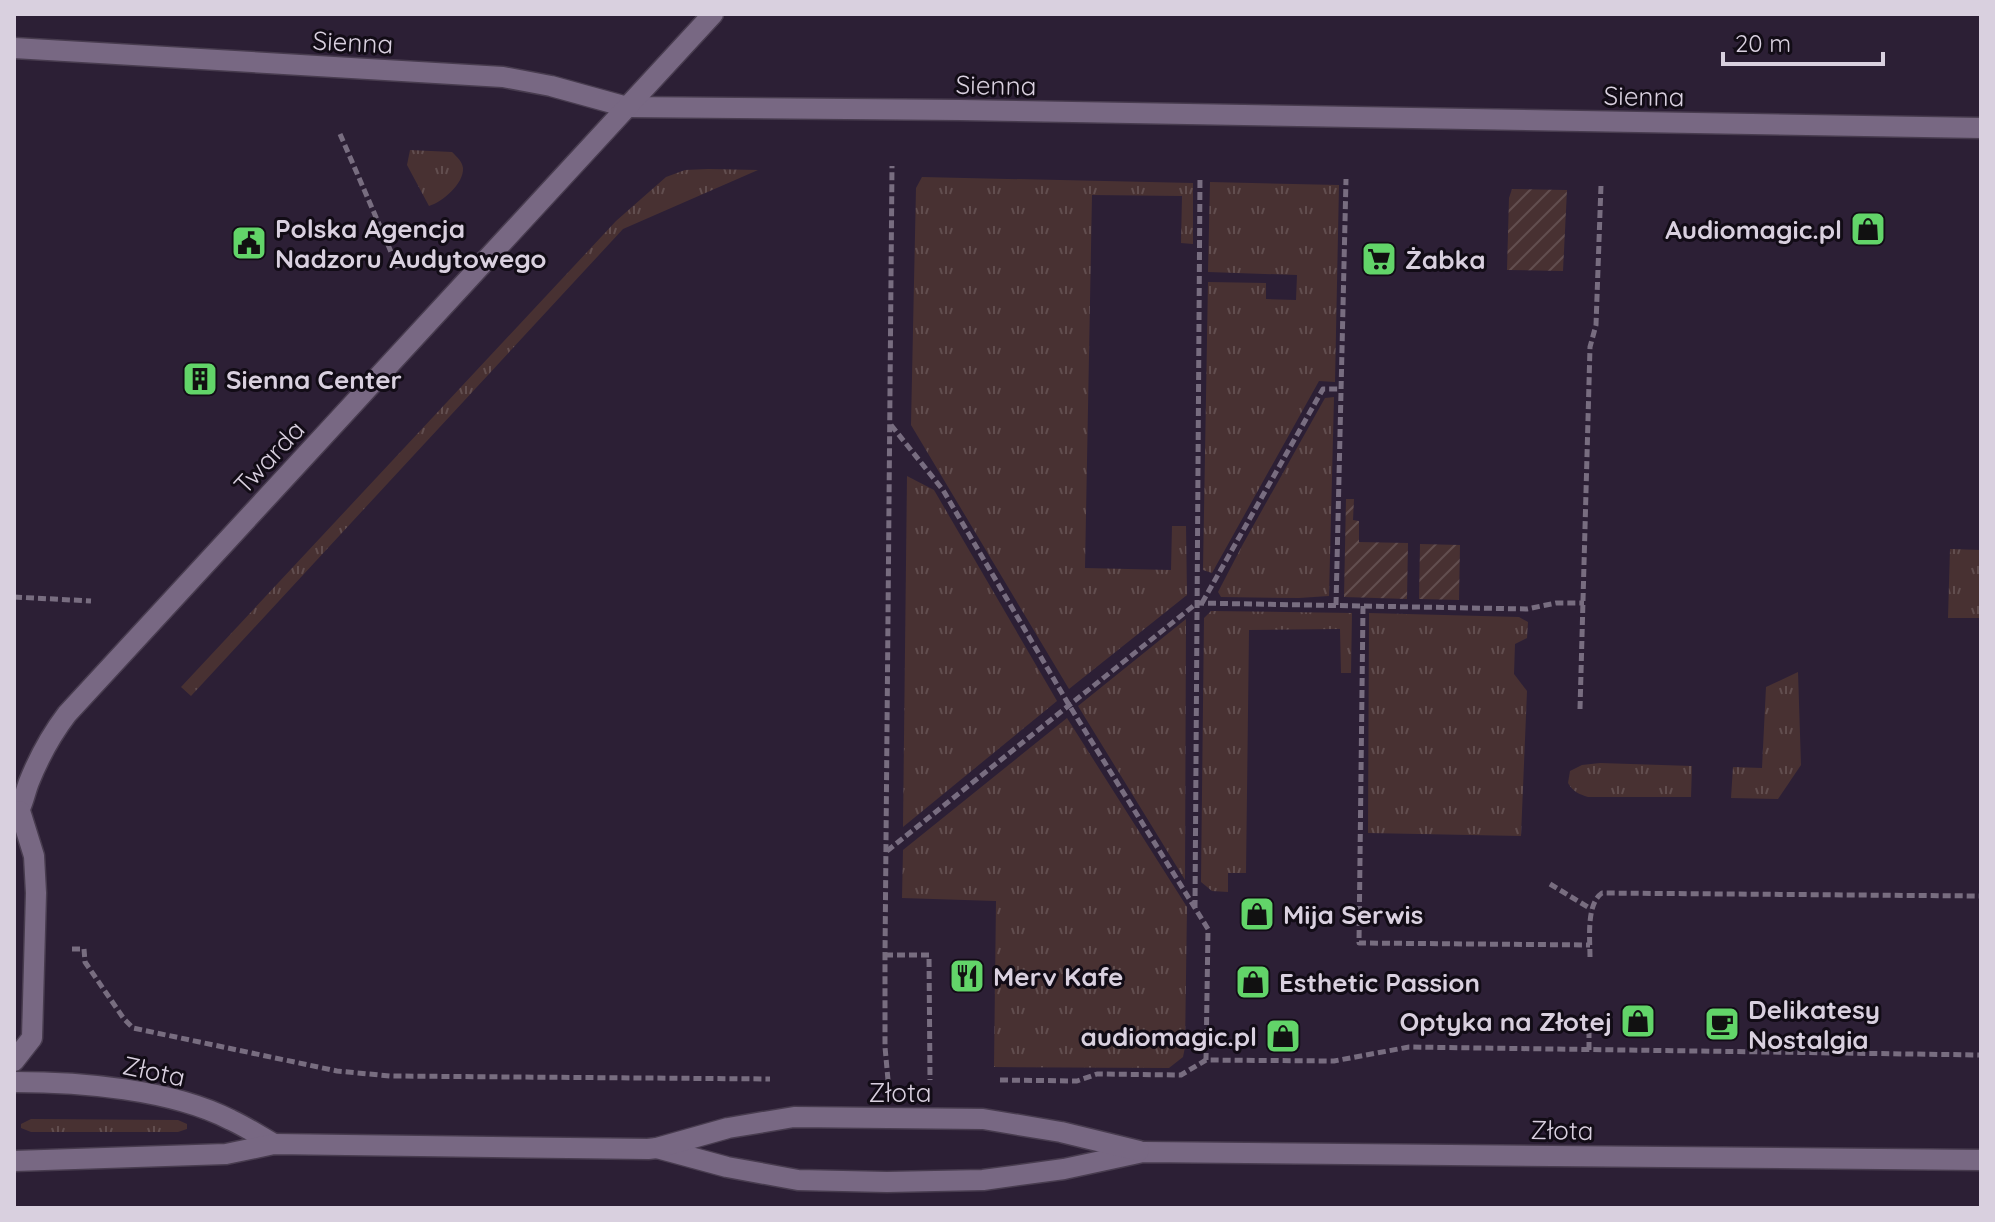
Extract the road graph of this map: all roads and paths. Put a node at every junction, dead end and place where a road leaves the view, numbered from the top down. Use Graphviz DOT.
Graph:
graph roads {
  1 [pos="713,14"];
  2 [pos="14,48"];
  3 [pos="627,107"];
  4 [pos="1981,128"];
  5 [pos="340,134"];
  6 [pos="892,166"];
  7 [pos="1200,176"];
  8 [pos="1346,179"];
  9 [pos="1601,185"];
  10 [pos="398,268"];
  11 [pos="1341,389"];
  12 [pos="890,424"];
  13 [pos="14,597"];
  14 [pos="91,601"];
  15 [pos="1200,603"];
  16 [pos="1584,603"];
  17 [pos="1336,605"];
  18 [pos="1363,606"];
  19 [pos="1069,705"];
  20 [pos="1580,709"];
  21 [pos="17,814"];
  22 [pos="886,852"];
  23 [pos="1550,884"];
  24 [pos="1981,896"];
  25 [pos="1195,908"];
  26 [pos="1591,909"];
  27 [pos="1590,945"];
  28 [pos="59,948"];
  29 [pos="885,955"];
  30 [pos="1590,957"];
  31 [pos="1589,1033"];
  32 [pos="1589,1050"];
  33 [pos="1981,1055"];
  34 [pos="1206,1060"];
  35 [pos="14,1061"];
  36 [pos="779,1079"];
  37 [pos="902,1080"];
  38 [pos="916,1080"];
  39 [pos="930,1080"];
  40 [pos="944,1080"];
  41 [pos="989,1080"];
  42 [pos="14,1082"];
  43 [pos="274,1144"];
  44 [pos="657,1148"];
  45 [pos="1143,1152"];
  46 [pos="1981,1160"];
  47 [pos="14,1161"];
  1 -- 3 [label="street, Twarda"];
  2 -- 3 [label="street, Sienna"];
  3 -- 4 [label="street, Sienna"];
  3 -- 21 [label="street, Twarda"];
  5 -- 10 [label="path"];
  6 -- 12 [label="path"];
  7 -- 15 [label="path"];
  8 -- 11 [label="path"];
  9 -- 16 [label="path"];
  11 -- 15 [label="path"];
  11 -- 17 [label="path"];
  12 -- 19 [label="path"];
  12 -- 22 [label="path"];
  13 -- 14 [label="path"];
  15 -- 17 [label="path"];
  15 -- 19 [label="path"];
  15 -- 25 [label="path"];
  16 -- 18 [label="path"];
  16 -- 20 [label="path"];
  17 -- 18 [label="path"];
  18 -- 27 [label="path"];
  19 -- 22 [label="path"];
  19 -- 25 [label="path"];
  21 -- 35 [label="street, Twarda"];
  22 -- 29 [label="path"];
  23 -- 26 [label="path"];
  24 -- 26 [label="path"];
  25 -- 34 [label="path"];
  26 -- 27 [label="path"];
  27 -- 30 [label="path"];
  28 -- 36 [label="path"];
  29 -- 37 [label="path"];
  29 -- 39 [label="path"];
  31 -- 32 [label="path"];
  32 -- 33 [label="path"];
  32 -- 34 [label="path"];
  34 -- 41 [label="path"];
  38 -- 39 [label="path"];
  39 -- 40 [label="path"];
  42 -- 43 [label="street, Złota"];
  43 -- 44 [label="street, Złota"];
  43 -- 47 [label="street, Złota"];
  44 -- 45 [label="street, Złota"];
  44 -- 45 [label="street, Złota"];
  45 -- 46 [label="street, Złota"];
}
